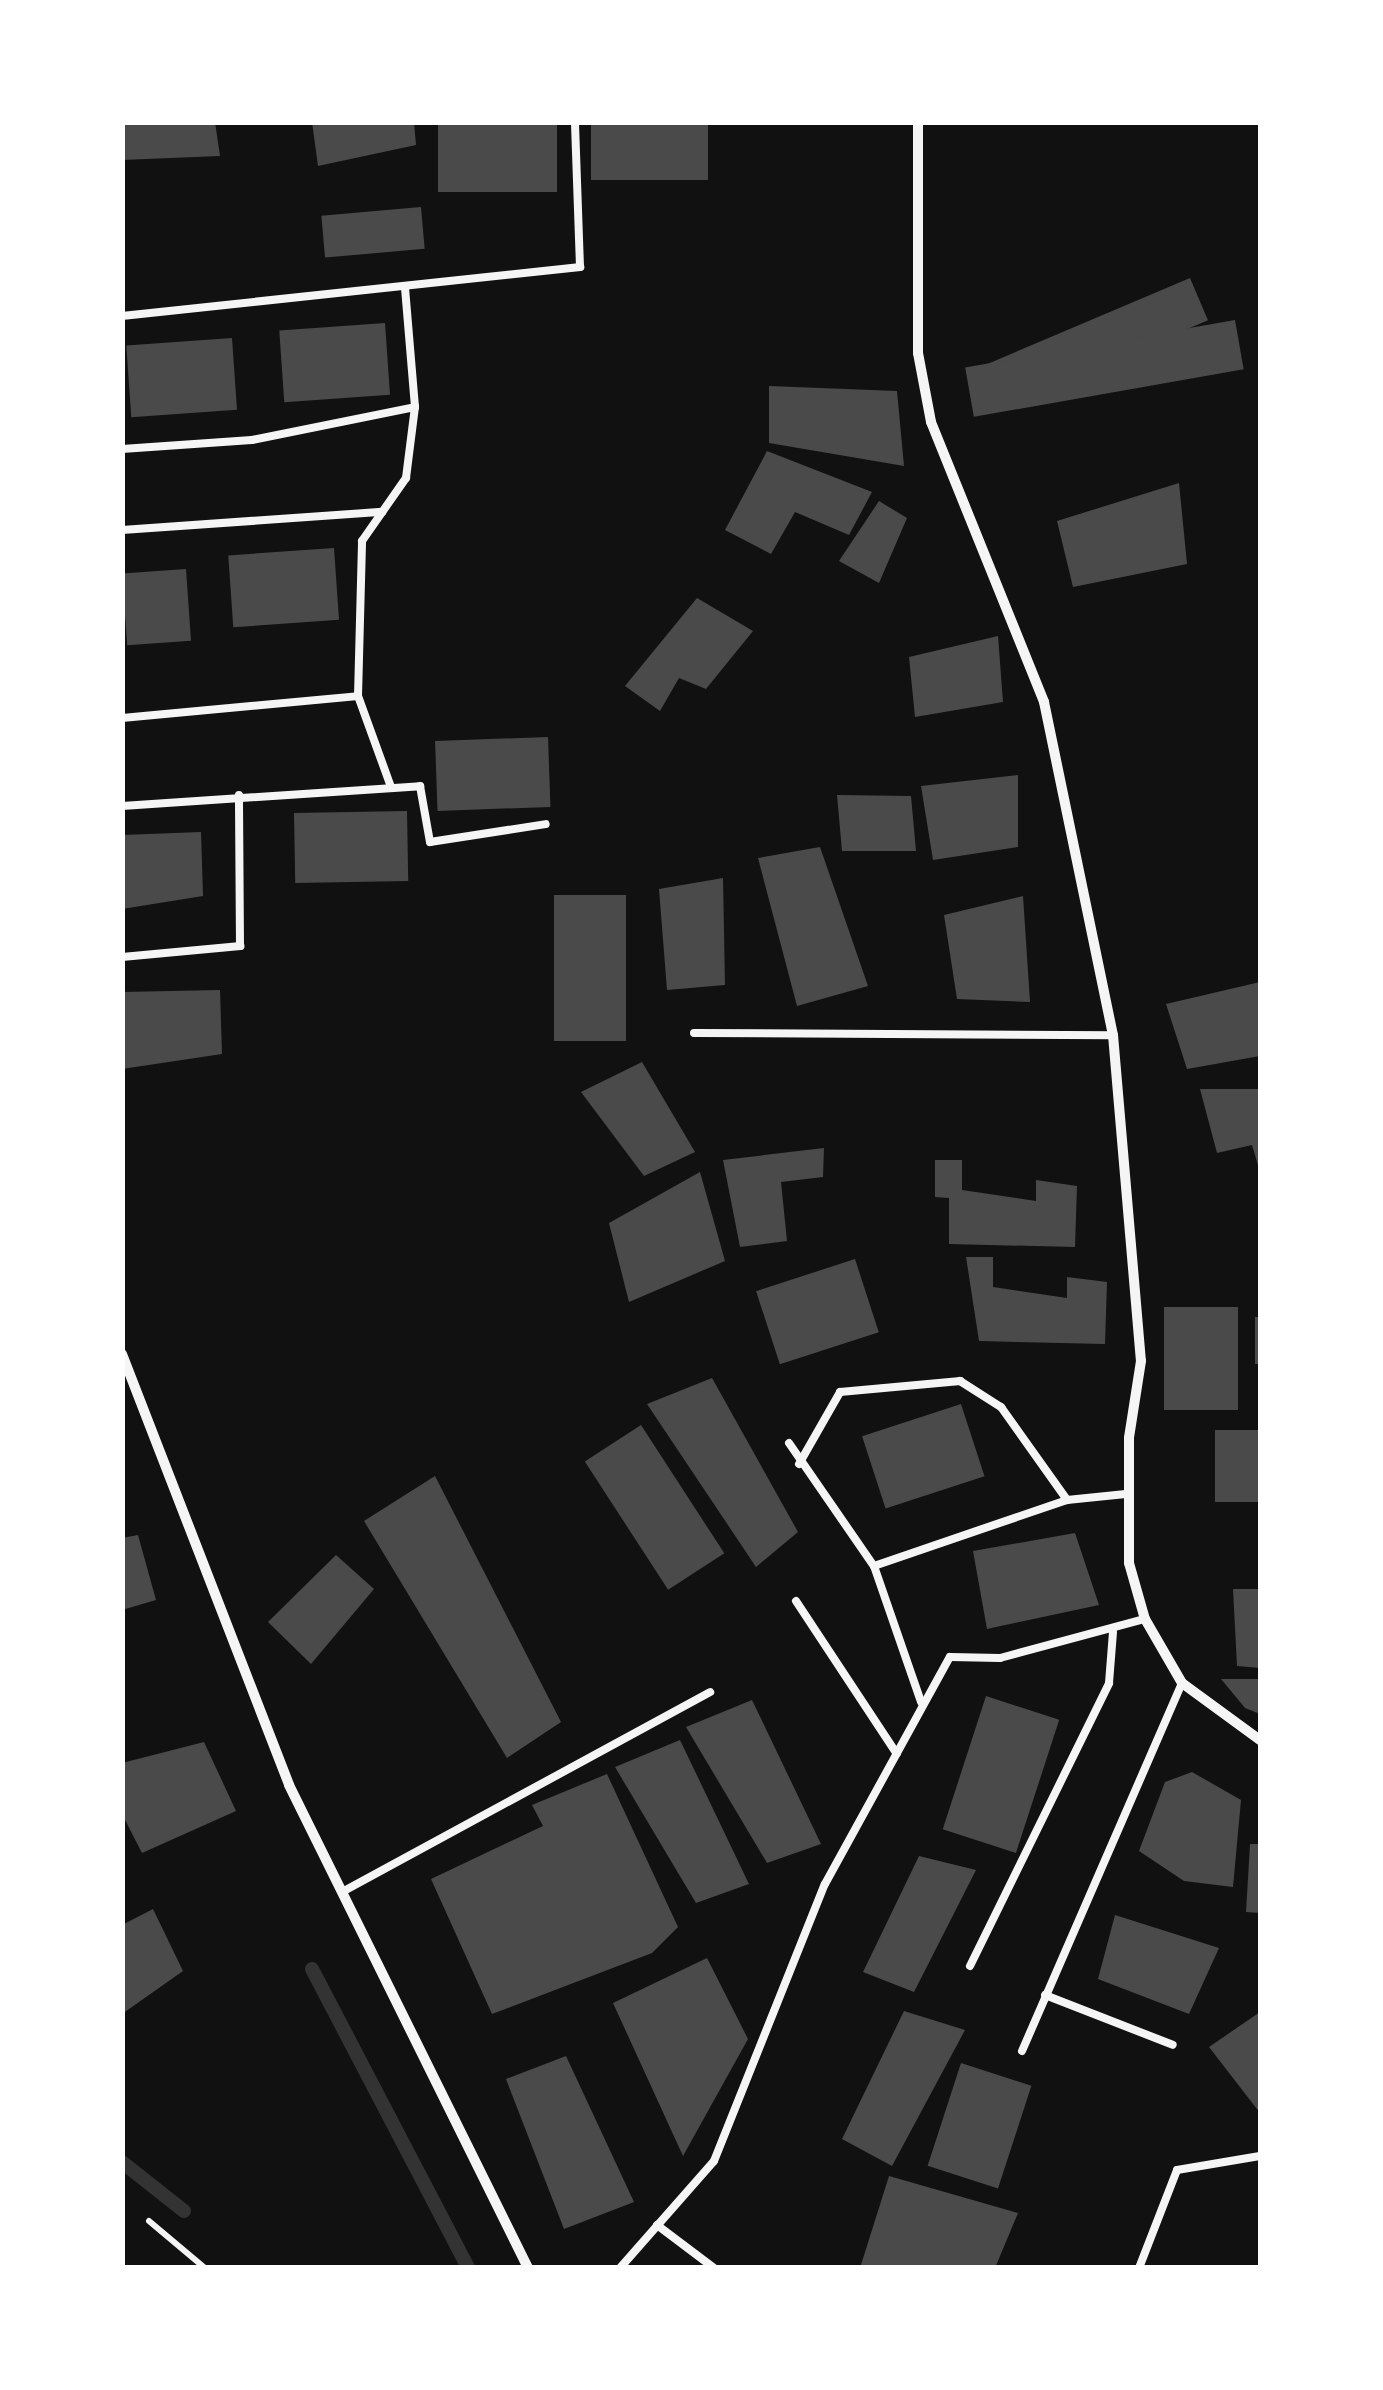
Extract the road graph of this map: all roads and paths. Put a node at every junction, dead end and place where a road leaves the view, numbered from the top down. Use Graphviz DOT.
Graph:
graph roads {
  1 [pos="575,122"];
  2 [pos="918,122"];
  3 [pos="404,288"];
  4 [pos="122,316"];
  5 [pos="415,407"];
  6 [pos="122,449"];
  7 [pos="382,512"];
  8 [pos="122,530"];
  9 [pos="358,696"];
  10 [pos="122,718"];
  11 [pos="391,787"];
  12 [pos="239,795"];
  13 [pos="122,806"];
  14 [pos="546,824"];
  15 [pos="122,957"];
  16 [pos="694,1033"];
  17 [pos="1113,1036"];
  18 [pos="122,1354"];
  19 [pos="789,1443"];
  20 [pos="799,1464"];
  21 [pos="1126,1494"];
  22 [pos="1067,1500"];
  23 [pos="874,1566"];
  24 [pos="796,1601"];
  25 [pos="1145,1618"];
  26 [pos="1112,1632"];
  27 [pos="1182,1682"];
  28 [pos="710,1692"];
  29 [pos="921,1702"];
  30 [pos="1260,1740"];
  31 [pos="897,1754"];
  32 [pos="342,1892"];
  33 [pos="970,1966"];
  34 [pos="1046,1995"];
  35 [pos="1173,2045"];
  36 [pos="1022,2051"];
  37 [pos="1260,2156"];
  38 [pos="149,2222"];
  39 [pos="657,2224"];
  40 [pos="204,2268"];
  41 [pos="528,2268"];
  42 [pos="620,2268"];
  43 [pos="714,2268"];
  44 [pos="1139,2268"];
  1 -- 3 [label="lane"];
  2 -- 17 [label="street"];
  3 -- 4 [label="lane"];
  3 -- 5 [label="lane"];
  5 -- 6 [label="lane"];
  5 -- 7 [label="lane"];
  7 -- 8 [label="lane"];
  7 -- 9 [label="lane"];
  9 -- 10 [label="lane"];
  9 -- 11 [label="lane"];
  11 -- 12 [label="lane"];
  11 -- 14 [label="lane"];
  12 -- 13 [label="lane"];
  12 -- 15 [label="lane"];
  16 -- 17 [label="lane"];
  17 -- 21 [label="street"];
  18 -- 32 [label="street"];
  19 -- 20 [label="lane"];
  20 -- 22 [label="lane"];
  20 -- 23 [label="lane"];
  21 -- 22 [label="lane"];
  21 -- 25 [label="street"];
  22 -- 23 [label="lane"];
  23 -- 29 [label="lane"];
  24 -- 31 [label="lane"];
  25 -- 26 [label="lane"];
  25 -- 27 [label="street"];
  26 -- 29 [label="lane"];
  26 -- 33 [label="lane"];
  27 -- 30 [label="street"];
  27 -- 34 [label="lane"];
  28 -- 32 [label="lane"];
  29 -- 31 [label="lane"];
  31 -- 39 [label="lane"];
  32 -- 41 [label="street"];
  34 -- 35 [label="lane"];
  34 -- 36 [label="lane"];
  37 -- 44 [label="lane"];
  38 -- 40 [label="path"];
  39 -- 42 [label="lane"];
  39 -- 43 [label="lane"];
}
